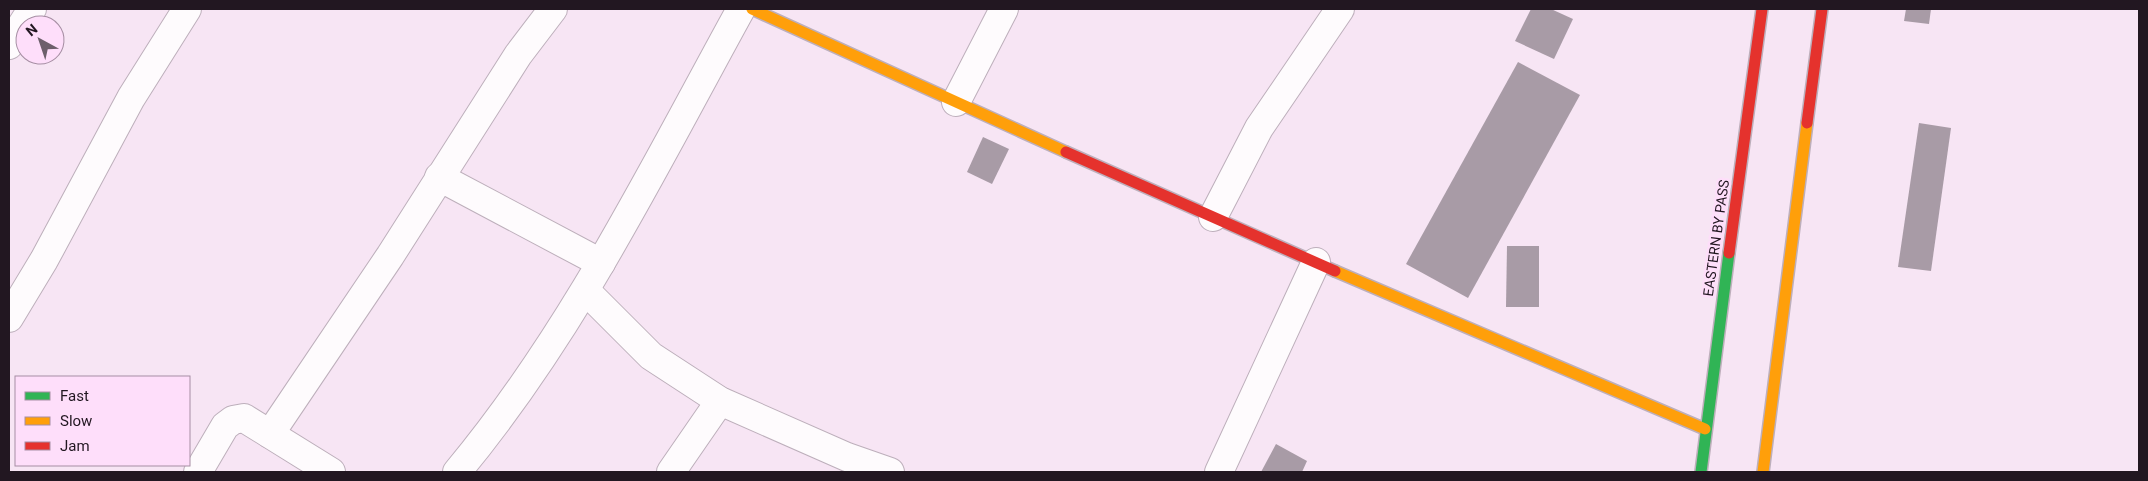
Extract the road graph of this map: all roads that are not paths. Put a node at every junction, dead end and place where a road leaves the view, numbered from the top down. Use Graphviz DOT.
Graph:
graph roads {
  1 [pos="32,9"];
  2 [pos="187,9"];
  3 [pos="553,9"];
  4 [pos="741,9"];
  5 [pos="752,9"];
  6 [pos="1004,9"];
  7 [pos="1340,9"];
  8 [pos="1762,9"];
  9 [pos="1822,9"];
  10 [pos="9,45"];
  11 [pos="956,102"];
  12 [pos="439,177"];
  13 [pos="1213,217"];
  14 [pos="1316,262"];
  15 [pos="600,263"];
  16 [pos="586,290"];
  17 [pos="9,318"];
  18 [pos="720,401"];
  19 [pos="1705,429"];
  20 [pos="270,434"];
  21 [pos="842,465"];
  22 [pos="198,472"];
  23 [pos="332,472"];
  24 [pos="457,472"];
  25 [pos="672,472"];
  26 [pos="890,472"];
  27 [pos="1219,472"];
  28 [pos="1701,472"];
  29 [pos="1763,472"];
  1 -- 10 [label="street"];
  2 -- 17 [label="street"];
  3 -- 12 [label="street"];
  4 -- 15 [label="street"];
  5 -- 11 [label="street"];
  6 -- 11 [label="street"];
  7 -- 13 [label="street"];
  8 -- 19 [label="street, EASTERN BY PASS"];
  9 -- 29 [label="street"];
  11 -- 13 [label="street"];
  12 -- 15 [label="street"];
  12 -- 20 [label="street"];
  13 -- 14 [label="street"];
  14 -- 19 [label="street"];
  14 -- 27 [label="street"];
  15 -- 16 [label="street"];
  16 -- 18 [label="street"];
  16 -- 24 [label="street"];
  18 -- 21 [label="street"];
  18 -- 25 [label="street"];
  19 -- 28 [label="street, EASTERN BY PASS"];
  20 -- 22 [label="street"];
  20 -- 23 [label="street"];
  21 -- 26 [label="street"];
}
